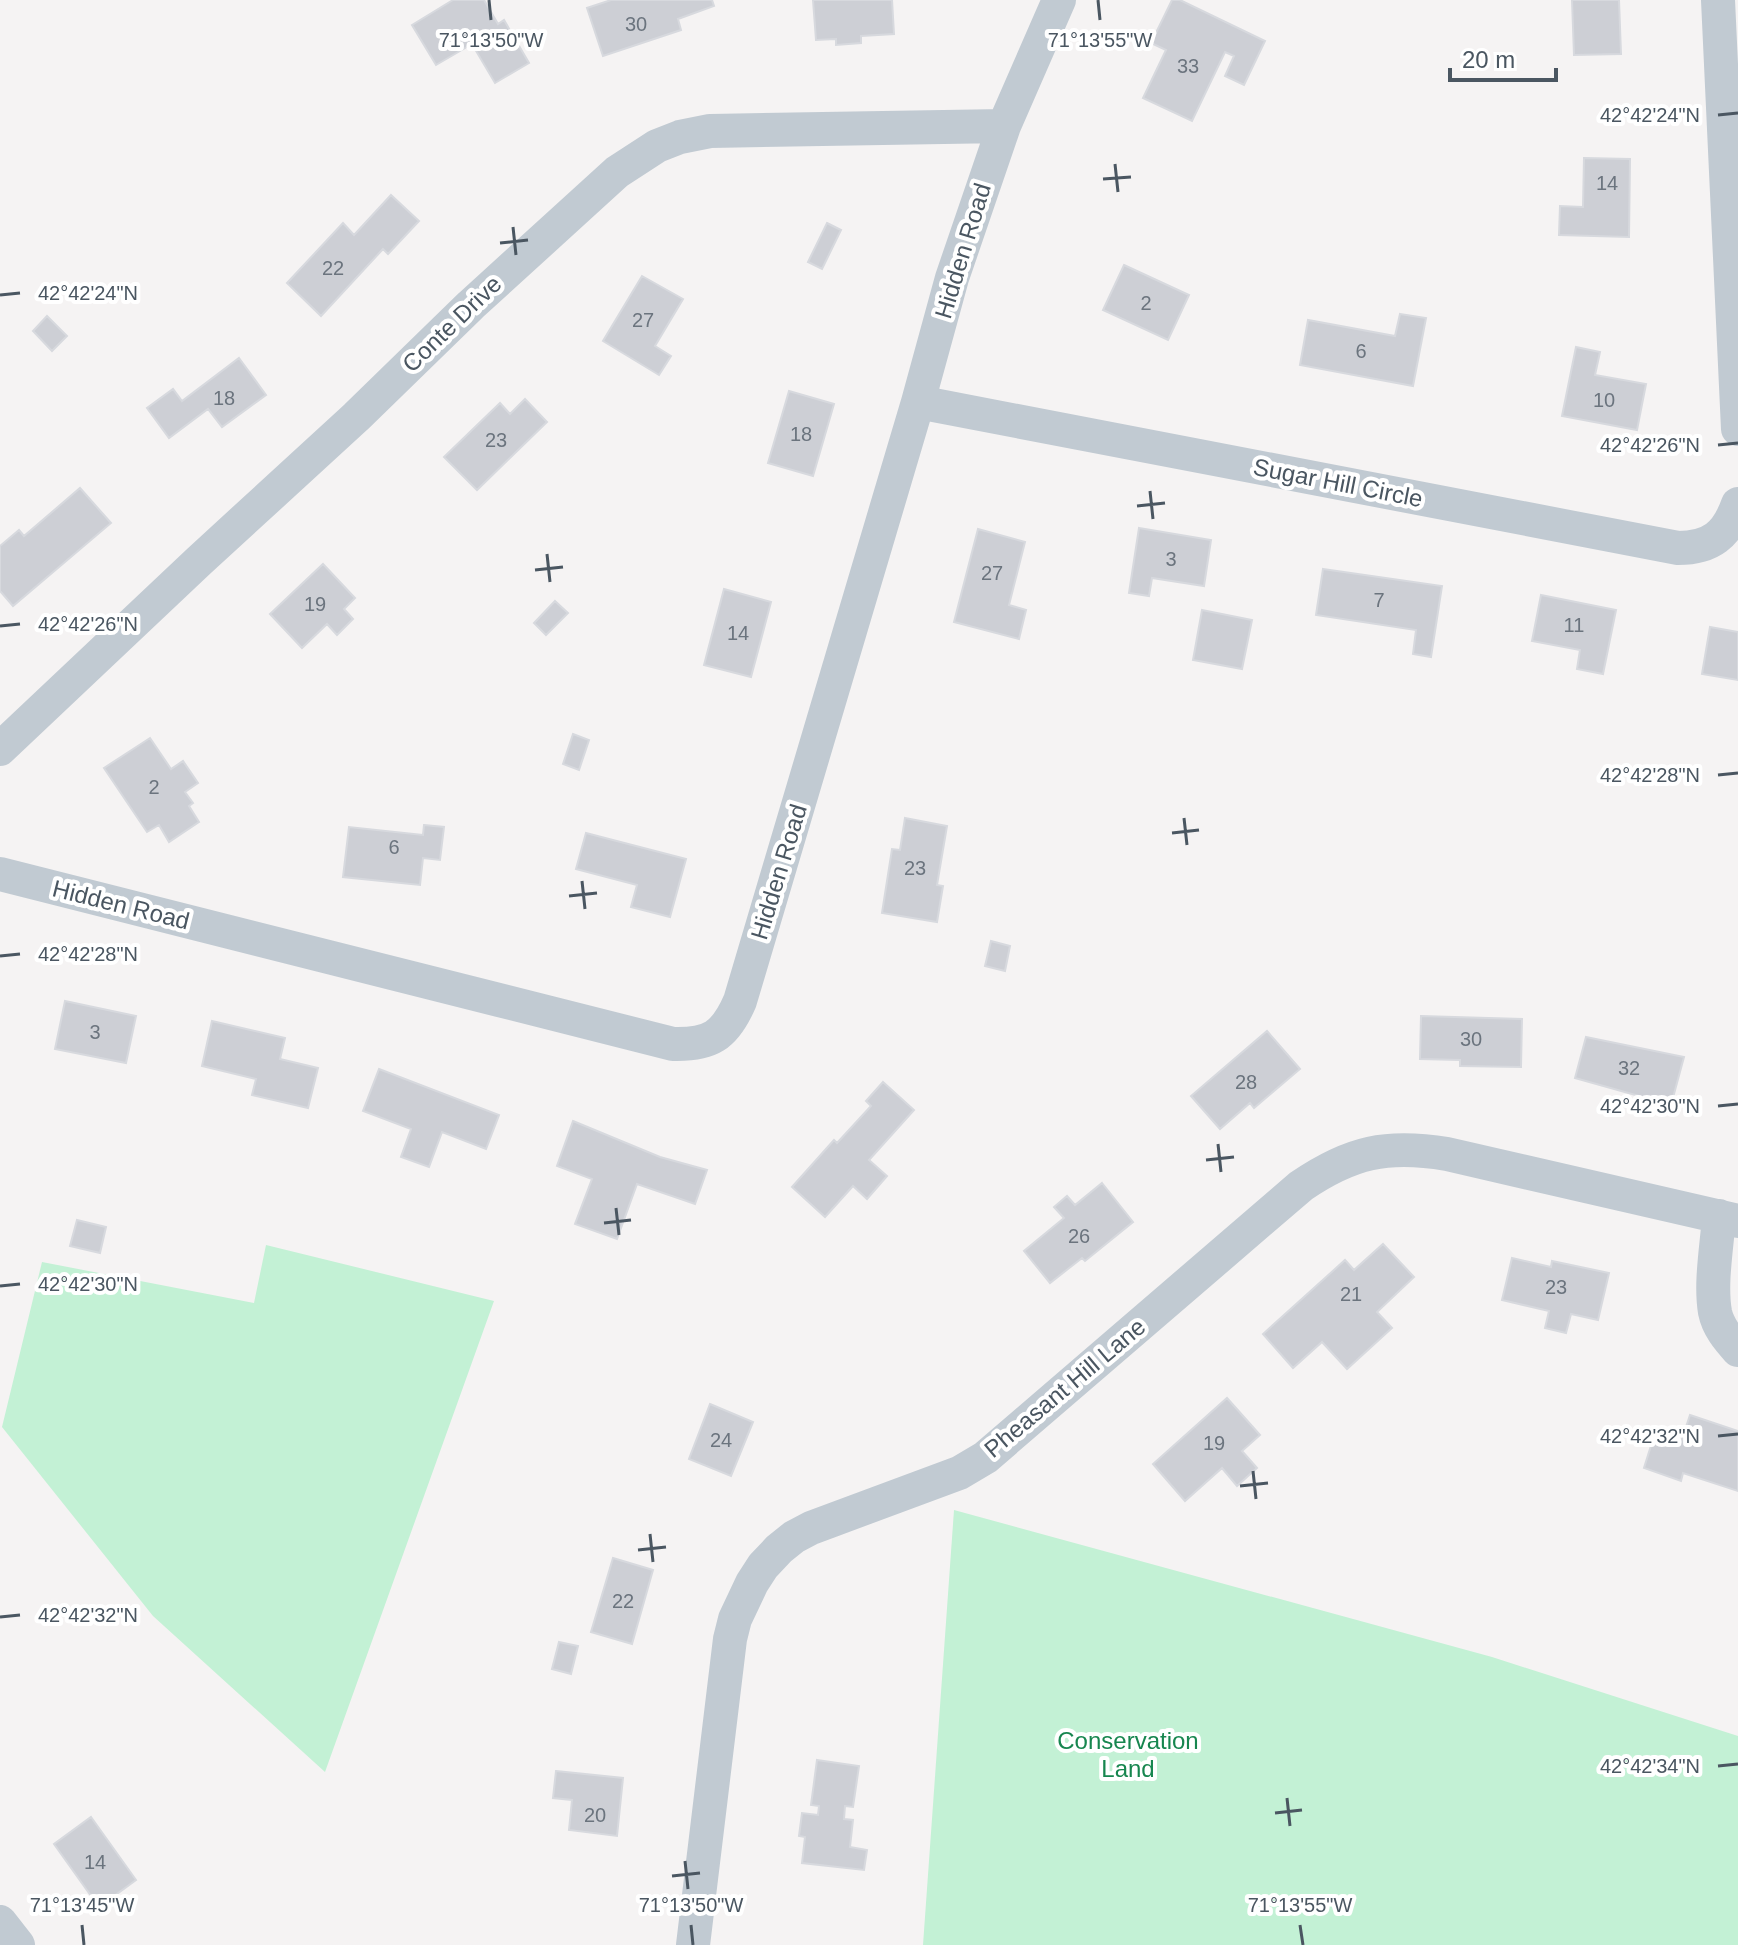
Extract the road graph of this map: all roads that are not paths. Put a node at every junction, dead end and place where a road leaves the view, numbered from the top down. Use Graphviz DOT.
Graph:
graph roads {
  1 [pos="1059,0"];
  2 [pos="1718,0"];
  3 [pos="1004,126"];
  4 [pos="918,402"];
  5 [pos="1738,429"];
  6 [pos="1738,504"];
  7 [pos="0,749"];
  8 [pos="0,874"];
  9 [pos="1728,1218"];
  10 [pos="1738,1350"];
  11 [pos="0,1922"];
  12 [pos="18,1945"];
  13 [pos="693,1945"];
  1 -- 3 [label="street, Hidden Road"];
  2 -- 5 [label="street"];
  3 -- 4 [label="street, Hidden Road"];
  3 -- 7 [label="street, Conte Drive"];
  4 -- 6 [label="street, Sugar Hill Circle"];
  4 -- 8 [label="street, Hidden Road"];
  9 -- 10 [label="street, Pheasant Hill Lane"];
  9 -- 13 [label="street, Pheasant Hill Lane"];
  11 -- 12 [label="street"];
}
